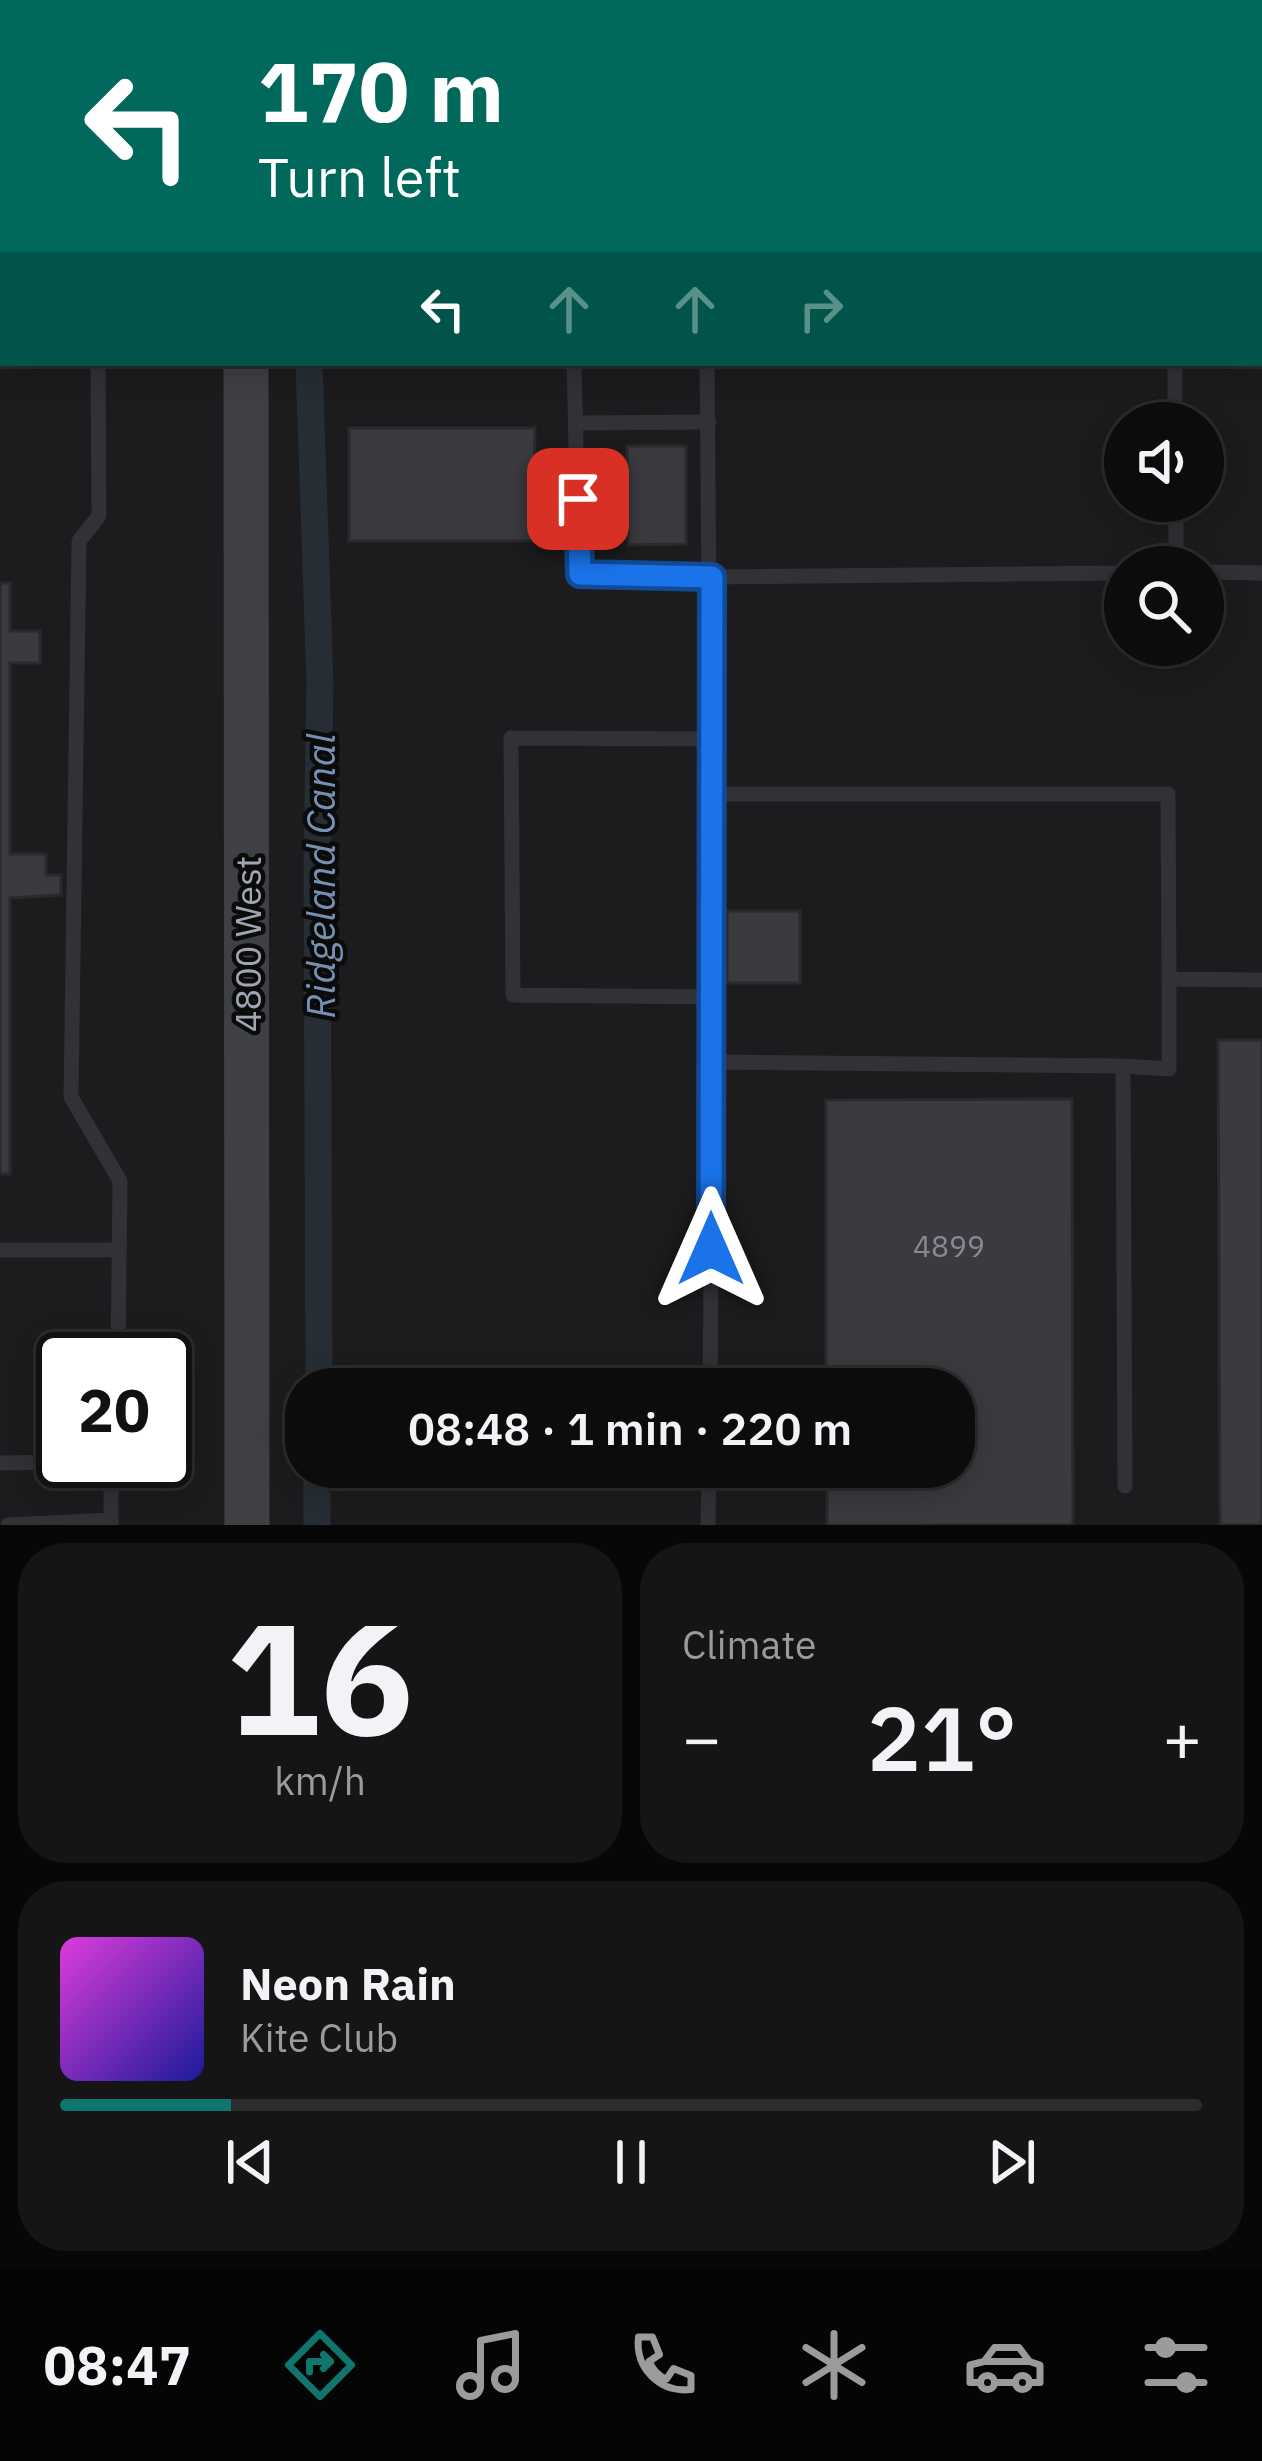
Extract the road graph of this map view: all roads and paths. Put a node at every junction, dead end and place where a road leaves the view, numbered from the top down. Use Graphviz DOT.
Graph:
graph roads {
  1 [pos="98,366"];
  2 [pos="246,366"];
  3 [pos="574,366"];
  4 [pos="707,366"];
  5 [pos="1175,366"];
  6 [pos="1175,402"];
  7 [pos="709,422"];
  8 [pos="576,423"];
  9 [pos="1224,572"];
  10 [pos="1104,573"];
  11 [pos="1262,573"];
  12 [pos="712,577"];
  13 [pos="712,740"];
  14 [pos="712,794"];
  15 [pos="1168,980"];
  16 [pos="1262,980"];
  17 [pos="713,998"];
  18 [pos="712,1063"];
  19 [pos="1123,1066"];
  20 [pos="0,1250"];
  21 [pos="119,1250"];
  22 [pos="118,1332"];
  23 [pos="710,1368"];
  24 [pos="0,1463"];
  25 [pos="36,1463"];
  26 [pos="1124,1486"];
  27 [pos="113,1488"];
  28 [pos="709,1488"];
  29 [pos="709,1507"];
  30 [pos="111,1522"];
  31 [pos="8,1525"];
  32 [pos="247,1525"];
  33 [pos="695,1525"];
  34 [pos="708,1525"];
  1 -- 21 [label="lane"];
  2 -- 32 [label="street, 4800 West"];
  3 -- 8 [label="lane"];
  4 -- 7 [label="lane"];
  5 -- 6 [label="lane"];
  7 -- 8 [label="lane"];
  7 -- 12 [label="lane"];
  8 -- 12 [label="lane"];
  9 -- 11 [label="lane"];
  10 -- 12 [label="lane"];
  12 -- 13 [label="lane"];
  13 -- 14 [label="lane"];
  13 -- 17 [label="lane"];
  14 -- 15 [label="lane"];
  14 -- 17 [label="lane"];
  15 -- 16 [label="lane"];
  15 -- 19 [label="lane"];
  17 -- 18 [label="lane"];
  18 -- 19 [label="lane"];
  18 -- 23 [label="lane"];
  19 -- 26 [label="lane"];
  20 -- 21 [label="lane"];
  21 -- 22 [label="lane"];
  24 -- 25 [label="lane"];
  27 -- 30 [label="lane"];
  28 -- 29 [label="lane"];
  29 -- 33 [label="lane"];
  29 -- 34 [label="lane"];
  30 -- 31 [label="lane"];
}
